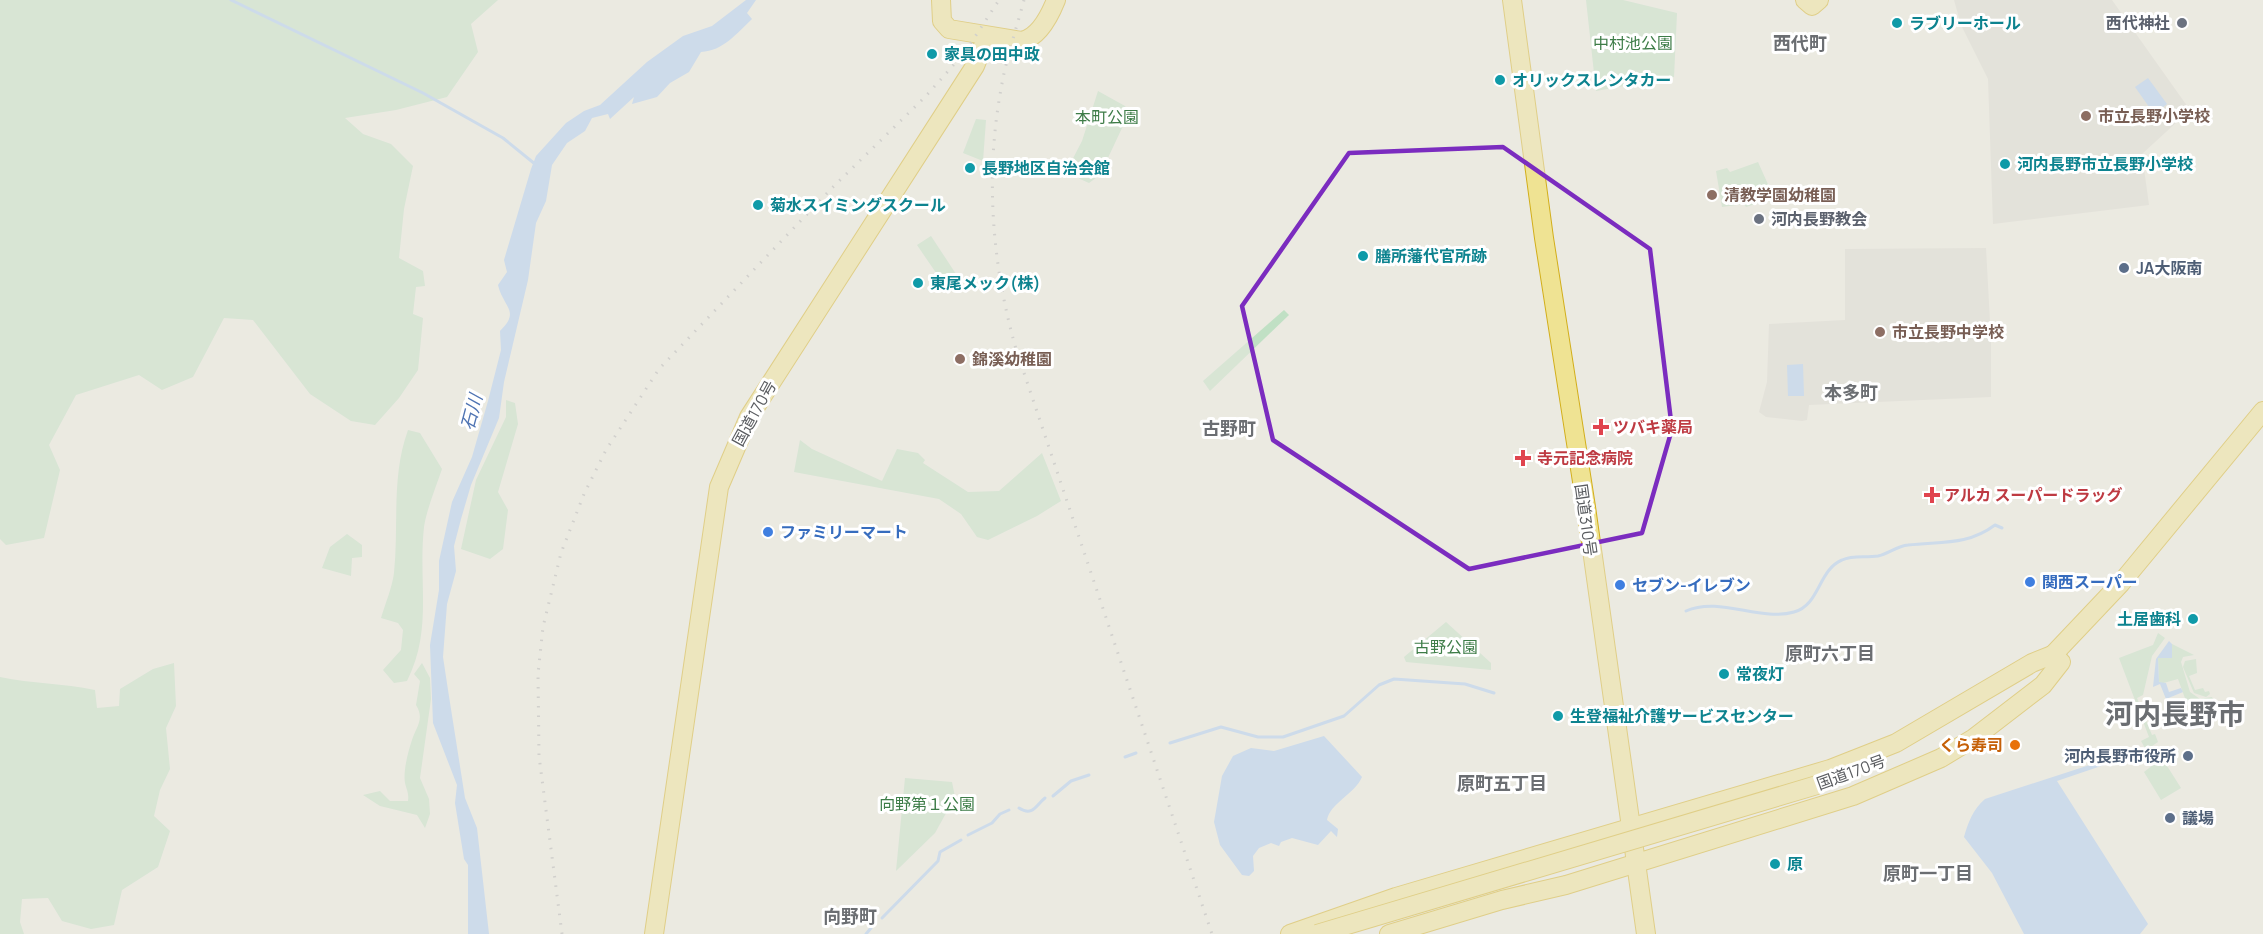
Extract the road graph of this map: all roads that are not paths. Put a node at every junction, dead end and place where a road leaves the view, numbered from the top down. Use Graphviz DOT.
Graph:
graph roads {
  1 [pos="941,0"];
  2 [pos="1056,0"];
  3 [pos="1512,0"];
  4 [pos="1806,0"];
  5 [pos="1819,0"];
  6 [pos="987,36"];
  7 [pos="2263,411"];
  8 [pos="2263,426"];
  9 [pos="2059,657"];
  10 [pos="1819,790"];
  11 [pos="1629,828"];
  12 [pos="1635,863"];
  13 [pos="1397,932"];
  14 [pos="654,934"];
  15 [pos="1290,934"];
  16 [pos="1317,934"];
  17 [pos="1358,934"];
  18 [pos="1646,934"];
  1 -- 6 [label="highway"];
  2 -- 6 [label="highway"];
  3 -- 11 [label="highway, 国道310号"];
  4 -- 5 [label="highway"];
  6 -- 14 [label="highway, 国道170号"];
  7 -- 9 [label="highway, 国道170号"];
  8 -- 9 [label="highway, 国道170号"];
  9 -- 10 [label="highway, 国道170号"];
  9 -- 11 [label="highway"];
  9 -- 12 [label="highway"];
  10 -- 16 [label="highway, 国道170号, bridge"];
  10 -- 17 [label="highway, 国道170号"];
  11 -- 12 [label="highway, 国道310号"];
  11 -- 15 [label="highway"];
  12 -- 13 [label="highway"];
  12 -- 18 [label="highway, 国道310号"];
}
